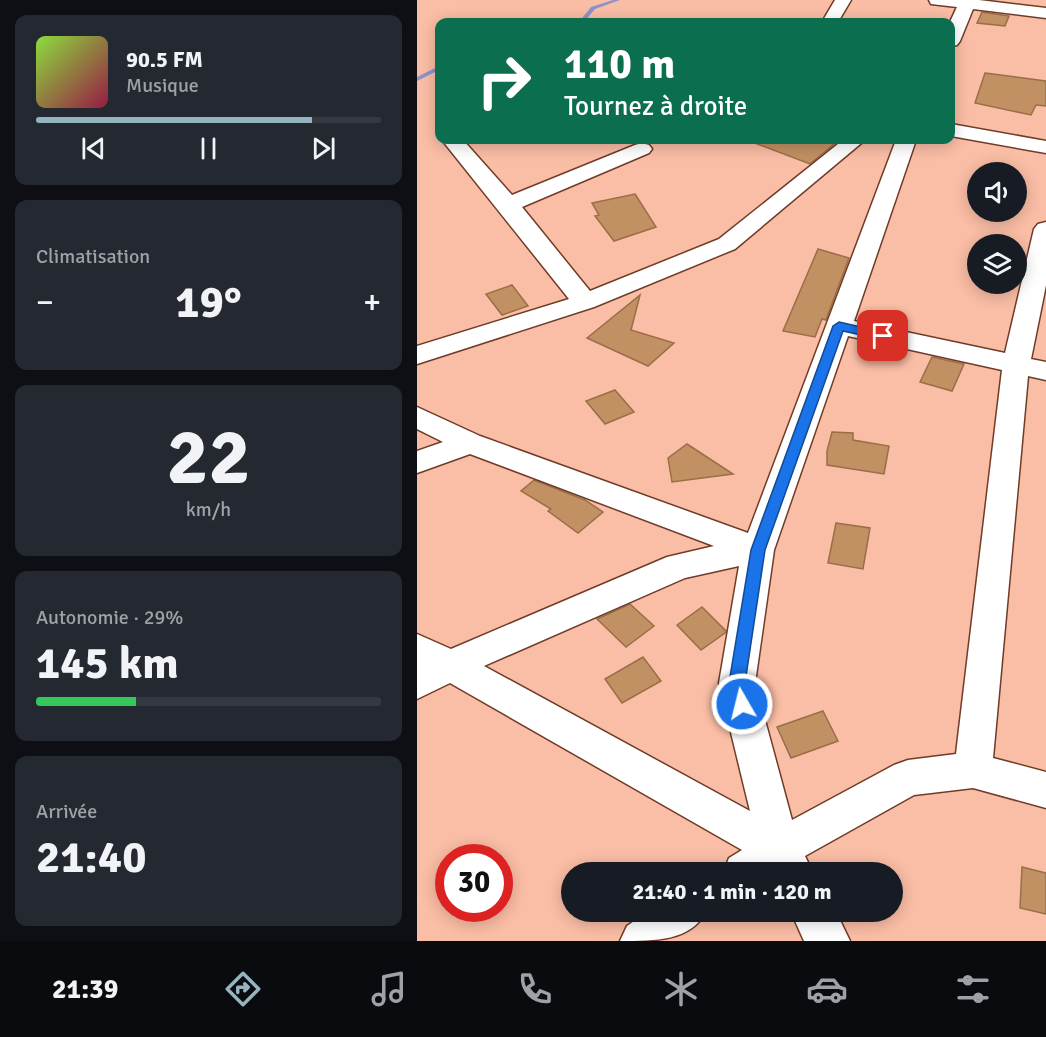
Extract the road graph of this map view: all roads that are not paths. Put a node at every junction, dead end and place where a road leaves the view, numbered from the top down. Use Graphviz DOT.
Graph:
graph roads {
  1 [pos="843,0"];
  2 [pos="937,0"];
  3 [pos="969,2"];
  4 [pos="1046,13"];
  5 [pos="832,18"];
  6 [pos="955,32"];
  7 [pos="955,131"];
  8 [pos="455,144"];
  9 [pos="850,144"];
  10 [pos="902,144"];
  11 [pos="1046,147"];
  12 [pos="642,149"];
  13 [pos="508,205"];
  14 [pos="1046,229"];
  15 [pos="585,302"];
  16 [pos="839,326"];
  17 [pos="417,355"];
  18 [pos="1016,365"];
  19 [pos="1046,371"];
  20 [pos="417,417"];
  21 [pos="470,443"];
  22 [pos="417,462"];
  23 [pos="758,550"];
  24 [pos="417,649"];
  25 [pos="450,665"];
  26 [pos="417,683"];
  27 [pos="973,770"];
  28 [pos="1046,790"];
  29 [pos="785,861"];
  30 [pos="670,922"];
  31 [pos="818,922"];
  32 [pos="642,941"];
  33 [pos="828,941"];
  1 -- 5 [label="street"];
  2 -- 3 [label="street"];
  3 -- 4 [label="street"];
  3 -- 6 [label="street"];
  7 -- 11 [label="street"];
  8 -- 13 [label="street"];
  9 -- 15 [label="street"];
  10 -- 16 [label="street"];
  12 -- 13 [label="street"];
  13 -- 15 [label="street"];
  14 -- 18 [label="street"];
  15 -- 17 [label="street"];
  16 -- 18 [label="street"];
  16 -- 23 [label="street"];
  18 -- 19 [label="street"];
  18 -- 27 [label="street"];
  20 -- 21 [label="street"];
  21 -- 22 [label="street"];
  21 -- 23 [label="street"];
  23 -- 25 [label="street"];
  23 -- 29 [label="street"];
  24 -- 25 [label="street"];
  25 -- 26 [label="street"];
  25 -- 29 [label="street"];
  27 -- 28 [label="street"];
  27 -- 29 [label="street"];
  30 -- 32 [label="street"];
  31 -- 33 [label="street"];
}
